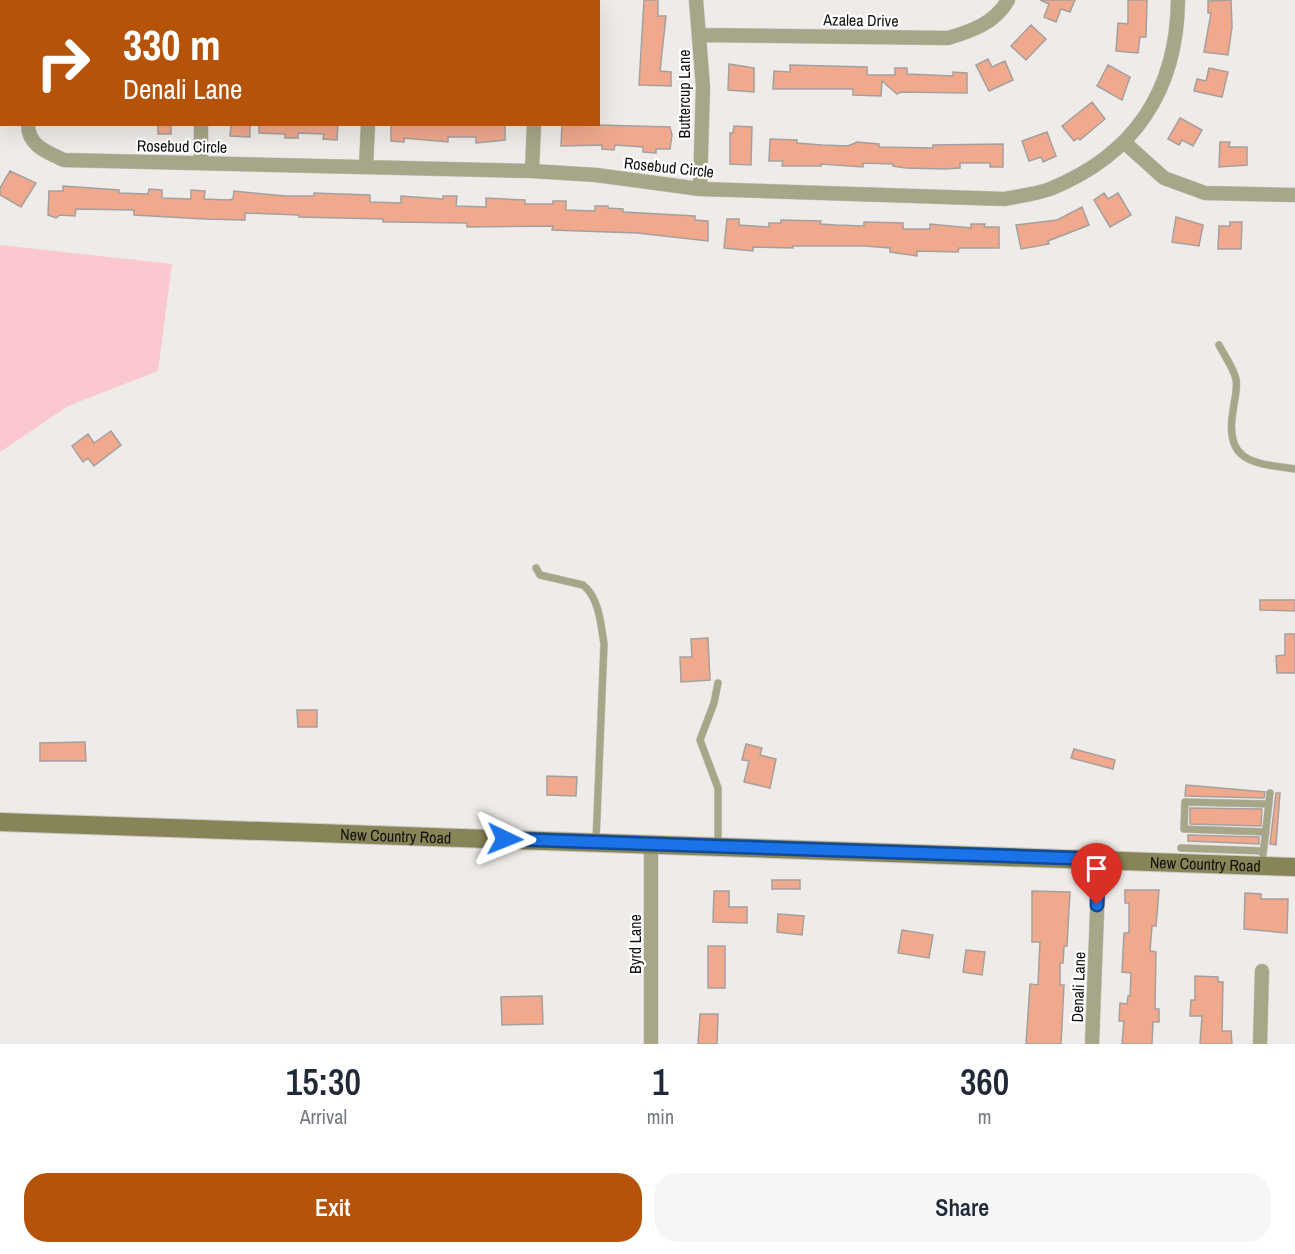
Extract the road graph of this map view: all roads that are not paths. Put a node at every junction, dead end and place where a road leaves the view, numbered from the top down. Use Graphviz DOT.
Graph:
graph roads {
  1 [pos="696,0"];
  2 [pos="1008,0"];
  3 [pos="1179,0"];
  4 [pos="700,35"];
  5 [pos="28,126"];
  6 [pos="201,126"];
  7 [pos="368,126"];
  8 [pos="534,126"];
  9 [pos="1125,143"];
  10 [pos="201,163"];
  11 [pos="366,167"];
  12 [pos="532,171"];
  13 [pos="700,189"];
  14 [pos="1295,195"];
  15 [pos="1219,345"];
  16 [pos="1295,469"];
  17 [pos="536,568"];
  18 [pos="718,683"];
  19 [pos="1270,793"];
  20 [pos="1269,804"];
  21 [pos="0,822"];
  22 [pos="1266,832"];
  23 [pos="596,842"];
  24 [pos="651,844"];
  25 [pos="718,848"];
  26 [pos="1181,848"];
  27 [pos="1263,858"];
  28 [pos="1099,859"];
  29 [pos="1295,867"];
  30 [pos="1262,971"];
  31 [pos="651,1044"];
  32 [pos="1092,1044"];
  33 [pos="1260,1044"];
  1 -- 4 [label="street, Buttercup Lane"];
  2 -- 4 [label="street, Azalea Drive"];
  3 -- 9 [label="street, Rosebud Circle"];
  4 -- 13 [label="street, Buttercup Lane"];
  5 -- 10 [label="street, Rosebud Circle"];
  6 -- 10 [label="street"];
  7 -- 11 [label="street"];
  8 -- 12 [label="street"];
  9 -- 13 [label="street, Rosebud Circle"];
  9 -- 14 [label="street"];
  10 -- 11 [label="street, Rosebud Circle"];
  11 -- 12 [label="street, Rosebud Circle"];
  12 -- 13 [label="street, Rosebud Circle"];
  15 -- 16 [label="lane"];
  17 -- 23 [label="lane"];
  18 -- 25 [label="lane"];
  19 -- 20 [label="lane"];
  20 -- 22 [label="lane"];
  20 -- 22 [label="lane"];
  21 -- 23 [label="street, New Country Road"];
  22 -- 27 [label="lane"];
  23 -- 24 [label="street, New Country Road"];
  24 -- 25 [label="street, New Country Road"];
  24 -- 31 [label="street, Byrd Lane"];
  25 -- 28 [label="street, New Country Road"];
  26 -- 27 [label="lane"];
  27 -- 28 [label="street, New Country Road"];
  27 -- 29 [label="street, New Country Road"];
  28 -- 32 [label="street, Denali Lane"];
  30 -- 33 [label="street"];
}
